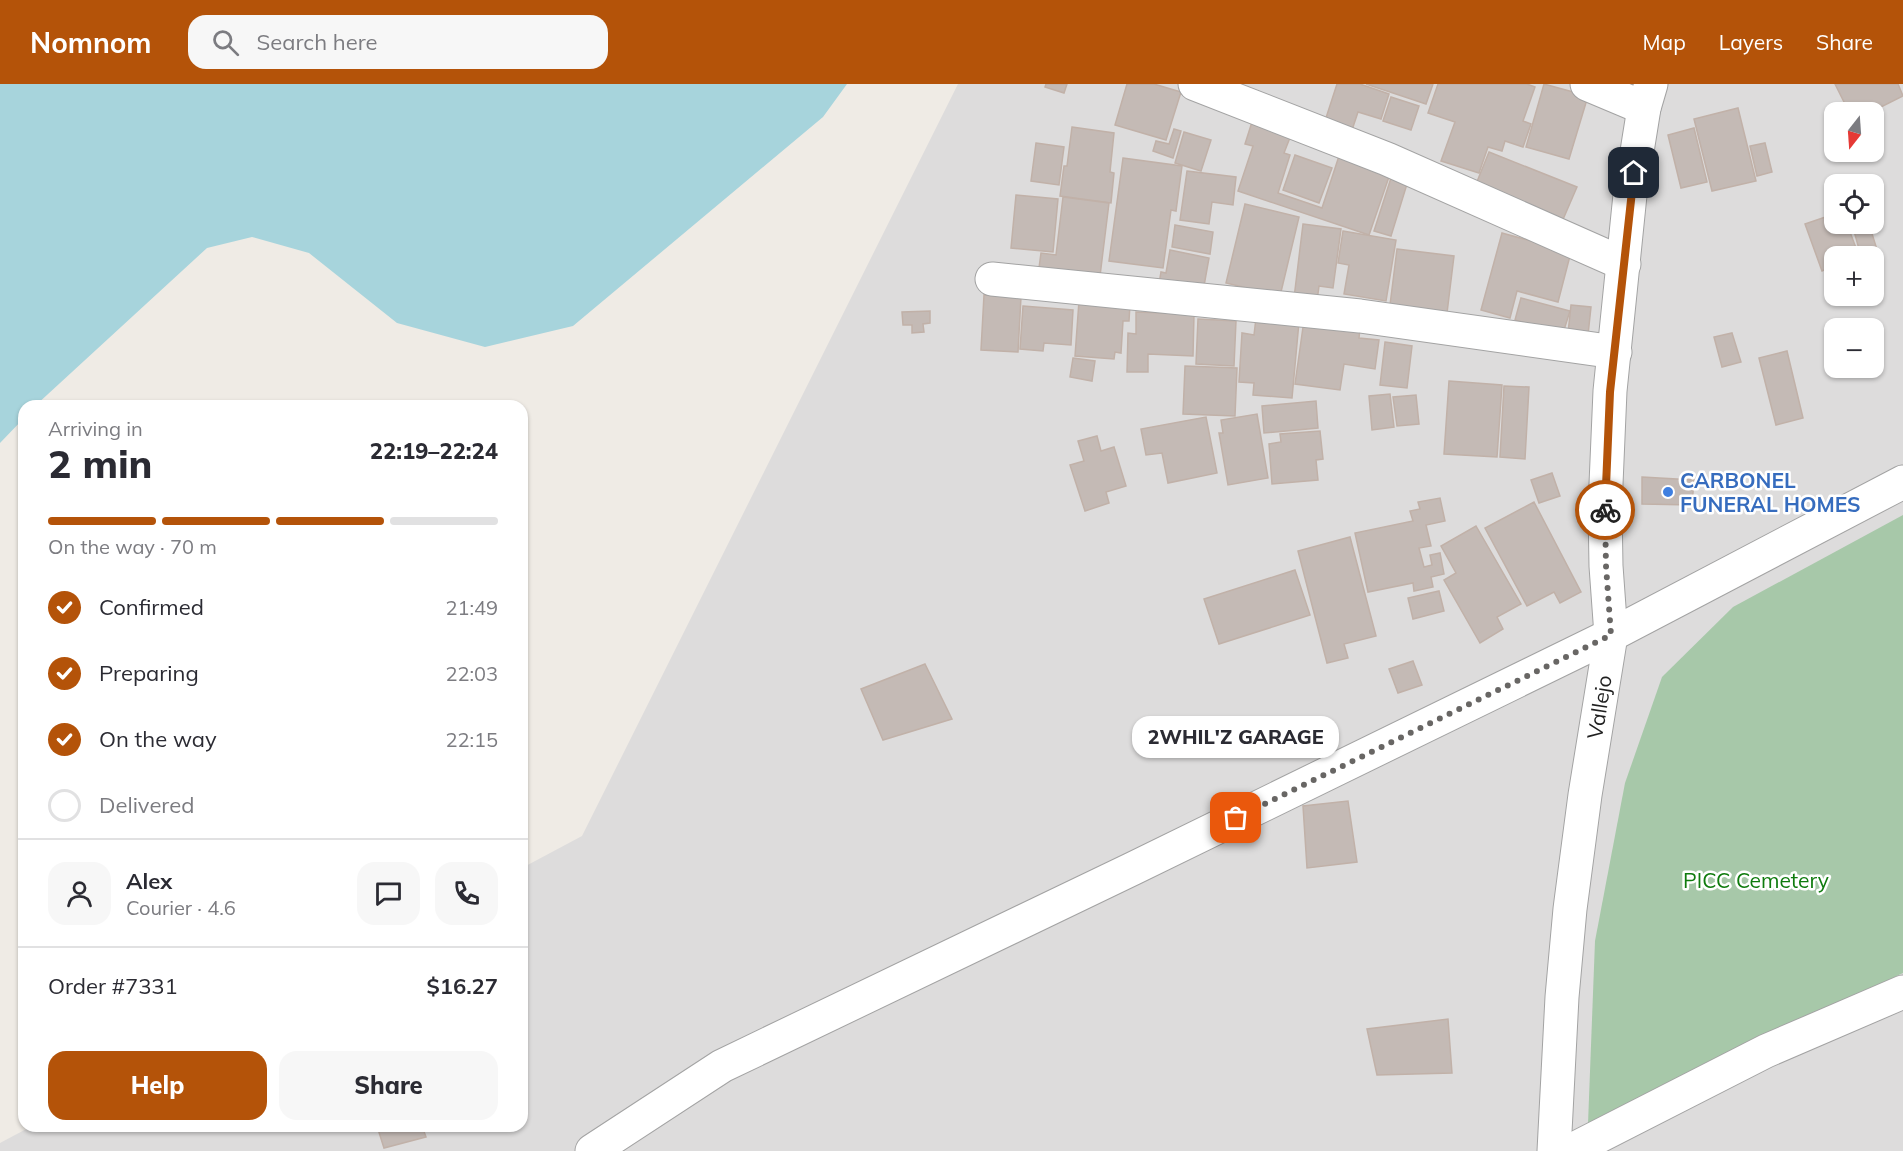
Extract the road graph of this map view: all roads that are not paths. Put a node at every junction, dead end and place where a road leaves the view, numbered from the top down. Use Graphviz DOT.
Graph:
graph roads {
  1 [pos="1195,84"];
  2 [pos="1587,84"];
  3 [pos="1648,96"];
  4 [pos="1624,264"];
  5 [pos="992,279"];
  6 [pos="1615,352"];
  7 [pos="1903,482"];
  8 [pos="1611,635"];
  9 [pos="1903,992"];
  10 [pos="592,1151"];
  11 [pos="1554,1151"];
  12 [pos="1570,1151"];
  1 -- 4 [label="street"];
  2 -- 3 [label="street"];
  3 -- 4 [label="street, Vallejo"];
  4 -- 6 [label="street, Vallejo"];
  5 -- 6 [label="street"];
  6 -- 8 [label="street, Vallejo"];
  7 -- 8 [label="street"];
  8 -- 10 [label="street"];
  8 -- 11 [label="street, Vallejo"];
  9 -- 12 [label="street"];
}
